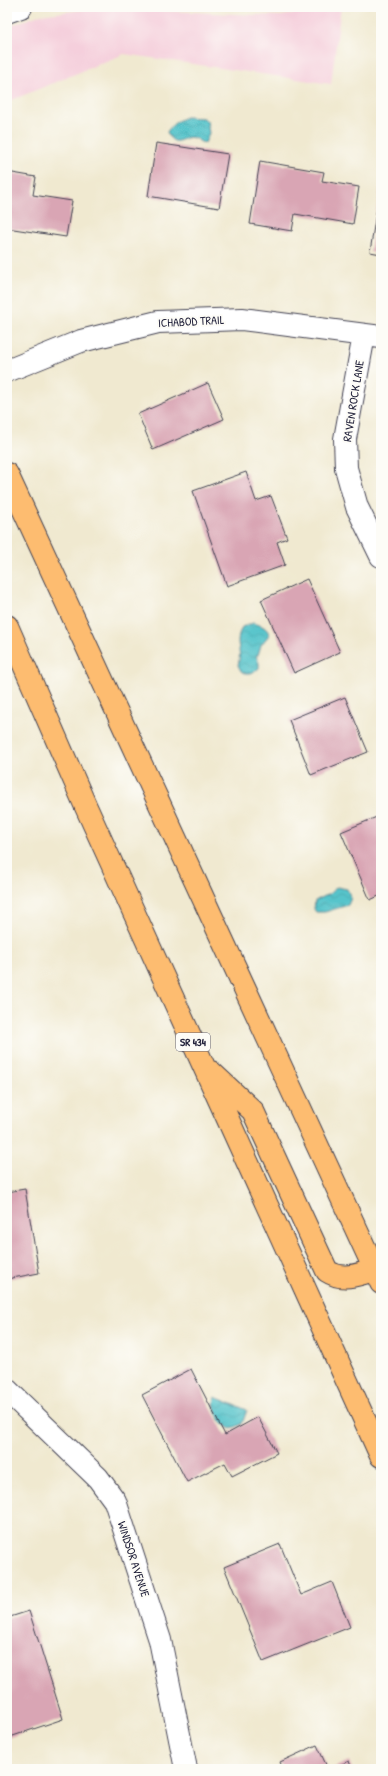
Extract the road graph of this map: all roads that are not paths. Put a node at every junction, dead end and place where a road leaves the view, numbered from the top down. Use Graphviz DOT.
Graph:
graph roads {
  1 [pos="21,7"];
  2 [pos="7,12"];
  3 [pos="372,336"];
  4 [pos="7,371"];
  5 [pos="7,474"];
  6 [pos="381,556"];
  7 [pos="7,626"];
  8 [pos="204,1066"];
  9 [pos="378,1276"];
  10 [pos="7,1390"];
  11 [pos="381,1456"];
  12 [pos="186,1769"];
  1 -- 2 [label="street"];
  3 -- 4 [label="street, ICHABOD TRAIL"];
  3 -- 6 [label="street, RAVEN ROCK LANE"];
  5 -- 9 [label="main road"];
  7 -- 8 [label="main road, SR 434"];
  8 -- 9 [label="main road"];
  8 -- 11 [label="main road, SR 434"];
  10 -- 12 [label="street, WINDSOR AVENUE"];
}
